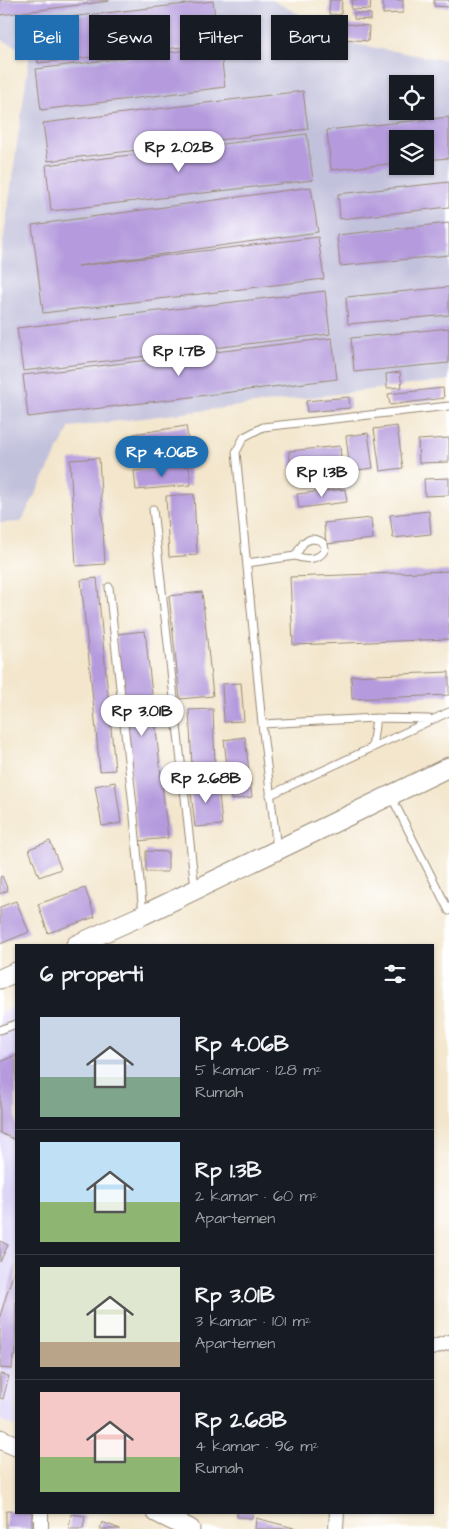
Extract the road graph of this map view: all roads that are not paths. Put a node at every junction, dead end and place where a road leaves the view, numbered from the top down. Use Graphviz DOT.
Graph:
graph roads {
  1 [pos="449,406"];
  2 [pos="153,509"];
  3 [pos="295,556"];
  4 [pos="247,563"];
  5 [pos="109,587"];
  6 [pos="449,712"];
  7 [pos="376,718"];
  8 [pos="432,720"];
  9 [pos="262,724"];
  10 [pos="372,748"];
  11 [pos="449,767"];
  12 [pos="270,795"];
  13 [pos="391,796"];
  14 [pos="277,849"];
  15 [pos="195,889"];
  16 [pos="449,911"];
  17 [pos="143,915"];
  18 [pos="78,944"];
  19 [pos="15,972"];
  20 [pos="0,979"];
  21 [pos="15,1024"];
  22 [pos="0,1030"];
  23 [pos="449,1342"];
  24 [pos="434,1347"];
  25 [pos="0,1439"];
  26 [pos="15,1446"];
  27 [pos="41,1514"];
  28 [pos="160,1514"];
  29 [pos="336,1514"];
  30 [pos="41,1529"];
  31 [pos="190,1529"];
  32 [pos="336,1529"];
  1 -- 4 [label="lane"];
  2 -- 15 [label="lane"];
  3 -- 4 [label="lane"];
  4 -- 9 [label="lane"];
  5 -- 17 [label="lane"];
  6 -- 8 [label="lane"];
  7 -- 8 [label="lane"];
  7 -- 9 [label="lane"];
  7 -- 10 [label="lane"];
  8 -- 10 [label="lane"];
  9 -- 12 [label="lane"];
  10 -- 12 [label="lane"];
  11 -- 13 [label="main road"];
  12 -- 14 [label="lane"];
  13 -- 14 [label="main road"];
  13 -- 16 [label="lane"];
  14 -- 15 [label="main road"];
  15 -- 17 [label="main road"];
  17 -- 18 [label="main road"];
  19 -- 20 [label="main road"];
  21 -- 22 [label="lane"];
  23 -- 24 [label="street"];
  25 -- 26 [label="main road"];
  27 -- 30 [label="street"];
  28 -- 31 [label="main road"];
  29 -- 32 [label="street"];
}
